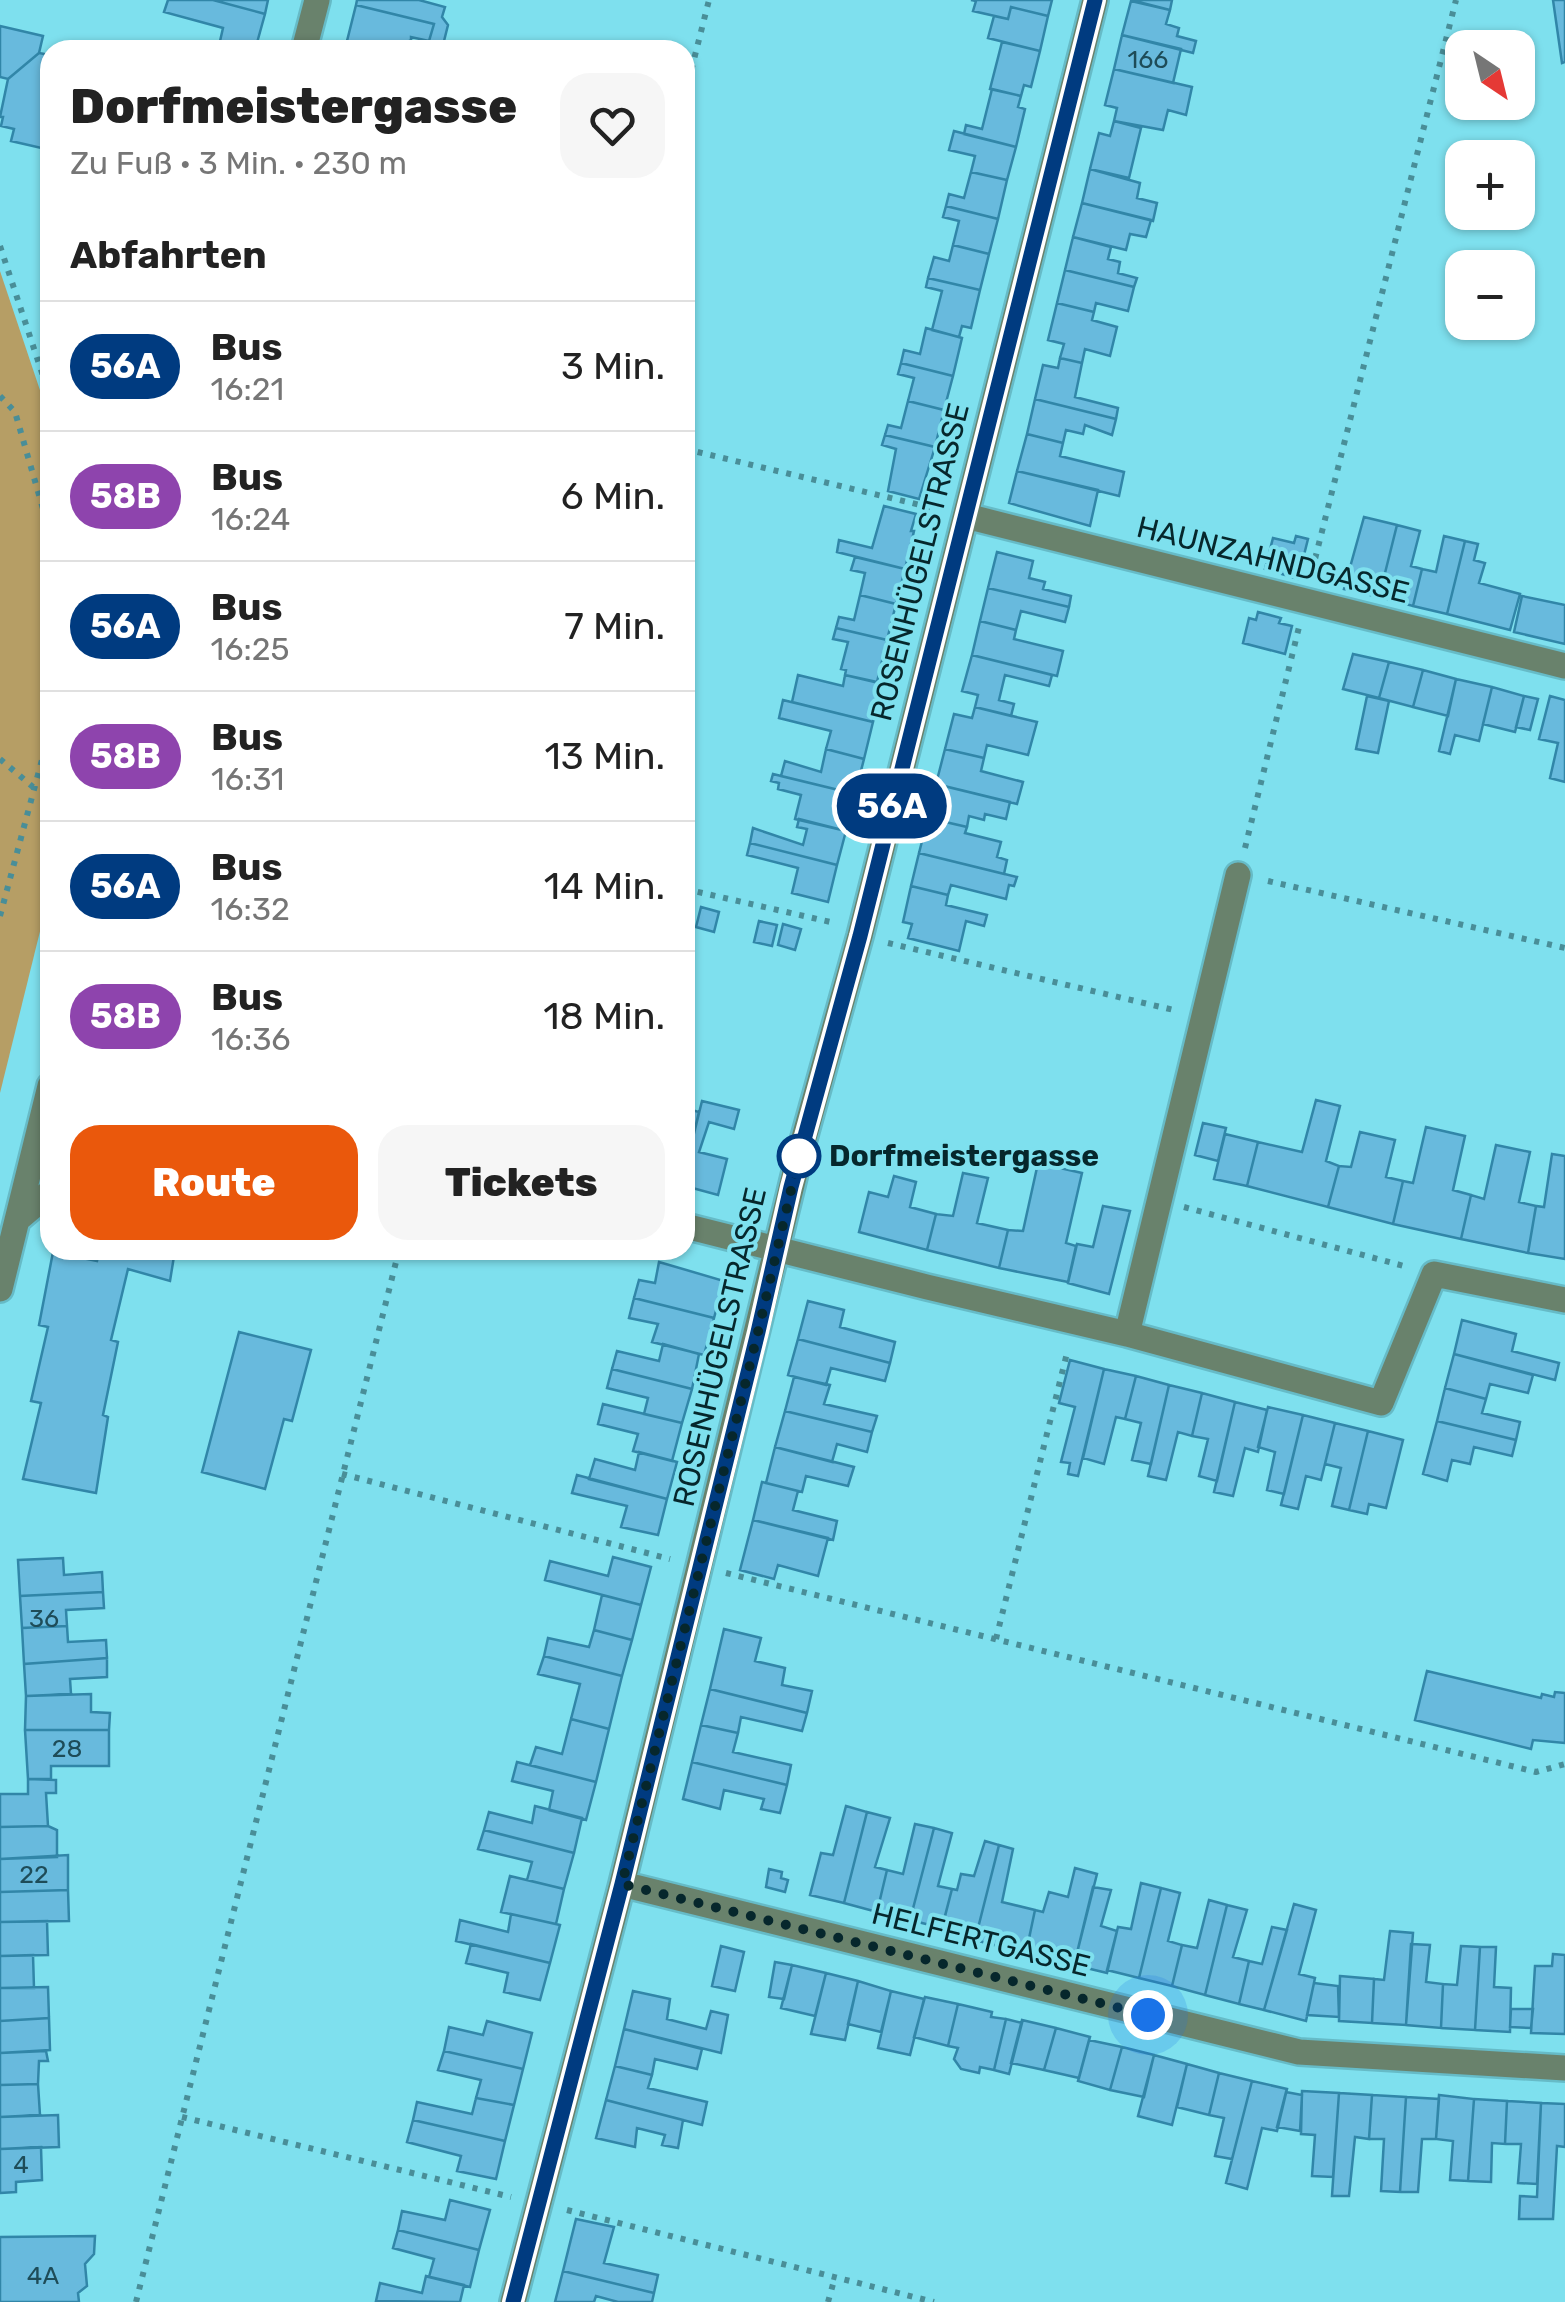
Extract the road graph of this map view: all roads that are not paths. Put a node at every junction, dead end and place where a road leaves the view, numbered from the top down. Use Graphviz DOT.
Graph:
graph roads {
  1 [pos="317,0"];
  2 [pos="1095,0"];
  3 [pos="307,40"];
  4 [pos="966,516"];
  5 [pos="1565,666"];
  6 [pos="1238,874"];
  7 [pos="40,1125"];
  8 [pos="40,1200"];
  9 [pos="16,1220"];
  10 [pos="695,1229"];
  11 [pos="776,1250"];
  12 [pos="0,1289"];
  13 [pos="1565,1300"];
  14 [pos="1127,1334"];
  15 [pos="622,1884"];
  16 [pos="1565,2068"];
  17 [pos="514,2302"];
  1 -- 3 [label="street"];
  2 -- 4 [label="street, ROSENHÜGELSTRASSE"];
  4 -- 5 [label="street, HAUNZAHNDGASSE"];
  4 -- 11 [label="street, ROSENHÜGELSTRASSE"];
  6 -- 14 [label="street"];
  7 -- 9 [label="street"];
  8 -- 9 [label="street"];
  9 -- 12 [label="street"];
  10 -- 11 [label="street"];
  11 -- 14 [label="street"];
  11 -- 15 [label="street, ROSENHÜGELSTRASSE"];
  13 -- 14 [label="street"];
  15 -- 16 [label="street, HELFERTGASSE"];
  15 -- 17 [label="street, ROSENHÜGELSTRASSE"];
}
